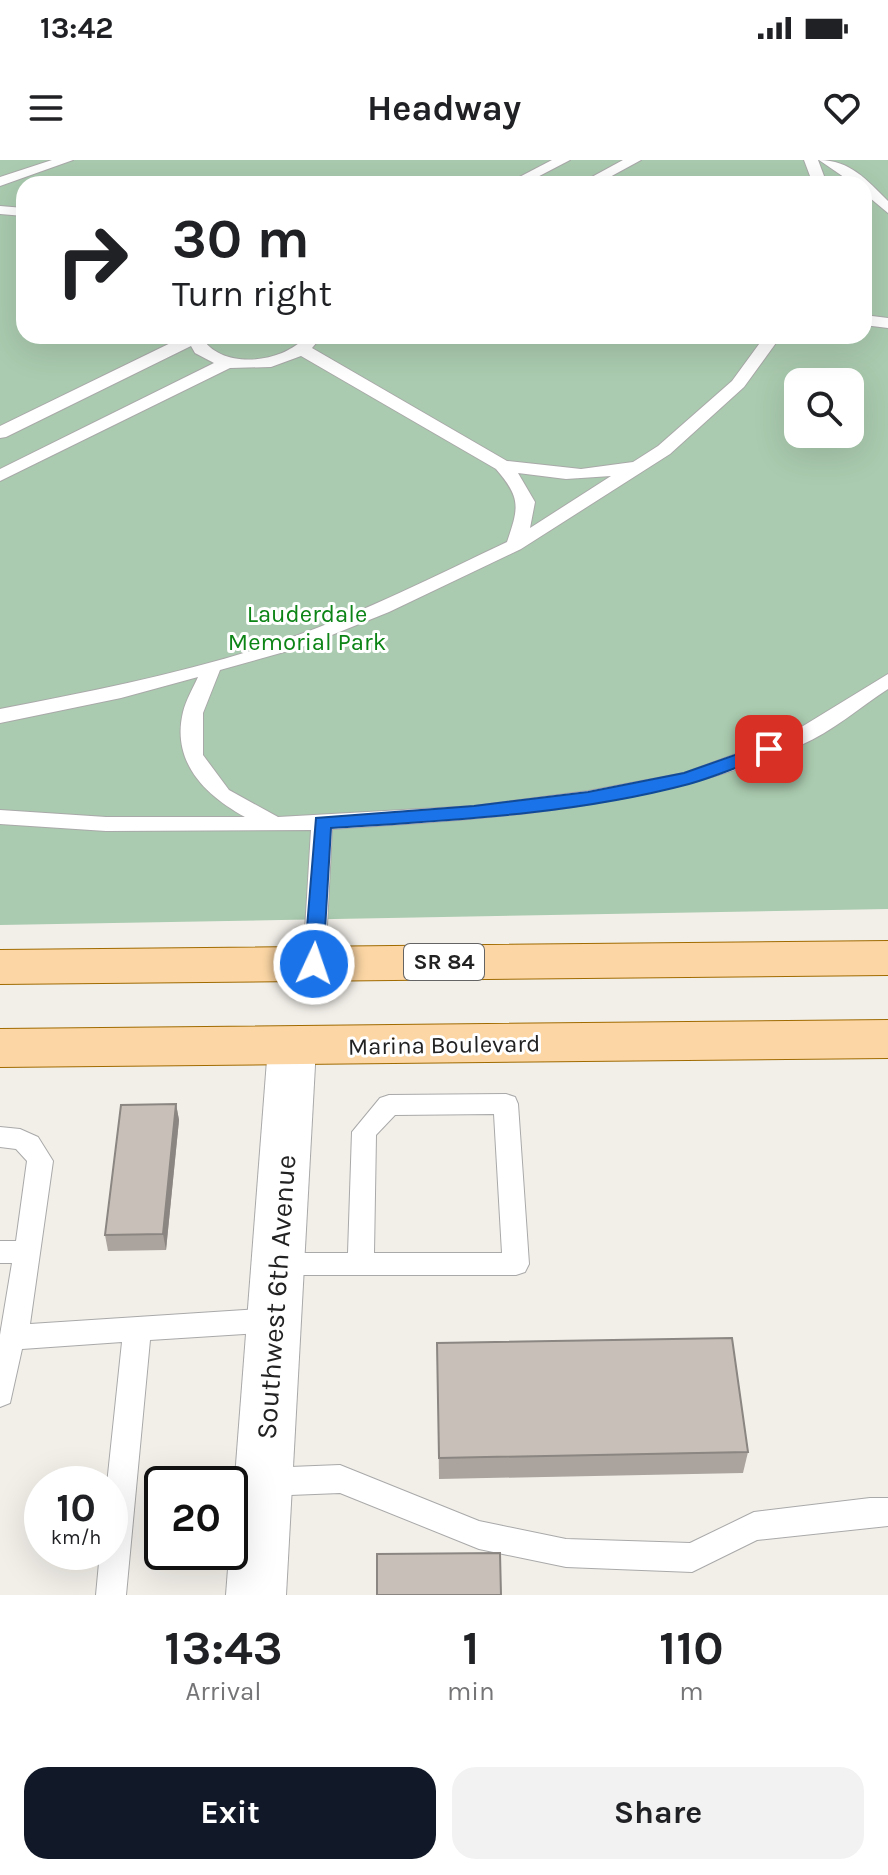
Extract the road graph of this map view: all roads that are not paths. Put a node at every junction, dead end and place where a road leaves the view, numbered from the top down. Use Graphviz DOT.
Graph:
graph roads {
  1 [pos="66,160"];
  2 [pos="563,160"];
  3 [pos="634,160"];
  4 [pos="826,160"];
  5 [pos="46,166"];
  6 [pos="17,176"];
  7 [pos="42,176"];
  8 [pos="530,176"];
  9 [pos="602,176"];
  10 [pos="854,176"];
  11 [pos="872,194"];
  12 [pos="888,209"];
  13 [pos="180,344"];
  14 [pos="197,344"];
  15 [pos="306,344"];
  16 [pos="310,344"];
  17 [pos="767,344"];
  18 [pos="229,362"];
  19 [pos="0,433"];
  20 [pos="502,465"];
  21 [pos="642,465"];
  22 [pos="0,476"];
  23 [pos="515,545"];
  24 [pos="211,669"];
  25 [pos="888,680"];
  26 [pos="0,716"];
  27 [pos="0,817"];
  28 [pos="322,822"];
  29 [pos="275,825"];
  30 [pos="888,958"];
  31 [pos="314,964"];
  32 [pos="0,967"];
  33 [pos="888,1039"];
  34 [pos="292,1047"];
  35 [pos="0,1048"];
  36 [pos="0,1137"];
  37 [pos="12,1252"];
  38 [pos="278,1264"];
  39 [pos="361,1264"];
  40 [pos="274,1320"];
  41 [pos="137,1329"];
  42 [pos="15,1337"];
  43 [pos="0,1394"];
  44 [pos="264,1482"];
  45 [pos="888,1512"];
  46 [pos="111,1595"];
  47 [pos="256,1595"];
  1 -- 5 [label="lane"];
  2 -- 8 [label="lane"];
  3 -- 9 [label="lane"];
  4 -- 10 [label="lane"];
  5 -- 6 [label="lane"];
  5 -- 7 [label="lane"];
  11 -- 12 [label="lane"];
  13 -- 19 [label="lane"];
  14 -- 18 [label="lane"];
  15 -- 18 [label="lane"];
  16 -- 20 [label="lane"];
  17 -- 21 [label="lane"];
  18 -- 22 [label="lane"];
  20 -- 21 [label="lane"];
  20 -- 23 [label="lane"];
  21 -- 23 [label="lane"];
  23 -- 24 [label="lane"];
  24 -- 26 [label="lane"];
  24 -- 29 [label="lane"];
  25 -- 28 [label="lane"];
  27 -- 29 [label="lane"];
  28 -- 29 [label="lane"];
  28 -- 31 [label="lane"];
  30 -- 31 [label="main road, SR 84"];
  31 -- 32 [label="main road, SR 84"];
  33 -- 34 [label="main road, Marina Boulevard"];
  34 -- 35 [label="main road, Marina Boulevard"];
  34 -- 38 [label="street, Southwest 6th Avenue"];
  36 -- 37 [label="lane"];
  37 -- 42 [label="lane"];
  38 -- 39 [label="lane"];
  38 -- 40 [label="street, Southwest 6th Avenue"];
  39 -- 39 [label="lane"];
  40 -- 41 [label="lane"];
  40 -- 44 [label="street, Southwest 6th Avenue"];
  41 -- 42 [label="lane"];
  41 -- 46 [label="lane"];
  42 -- 43 [label="lane"];
  44 -- 45 [label="lane"];
  44 -- 47 [label="street, Southwest 6th Avenue"];
}
